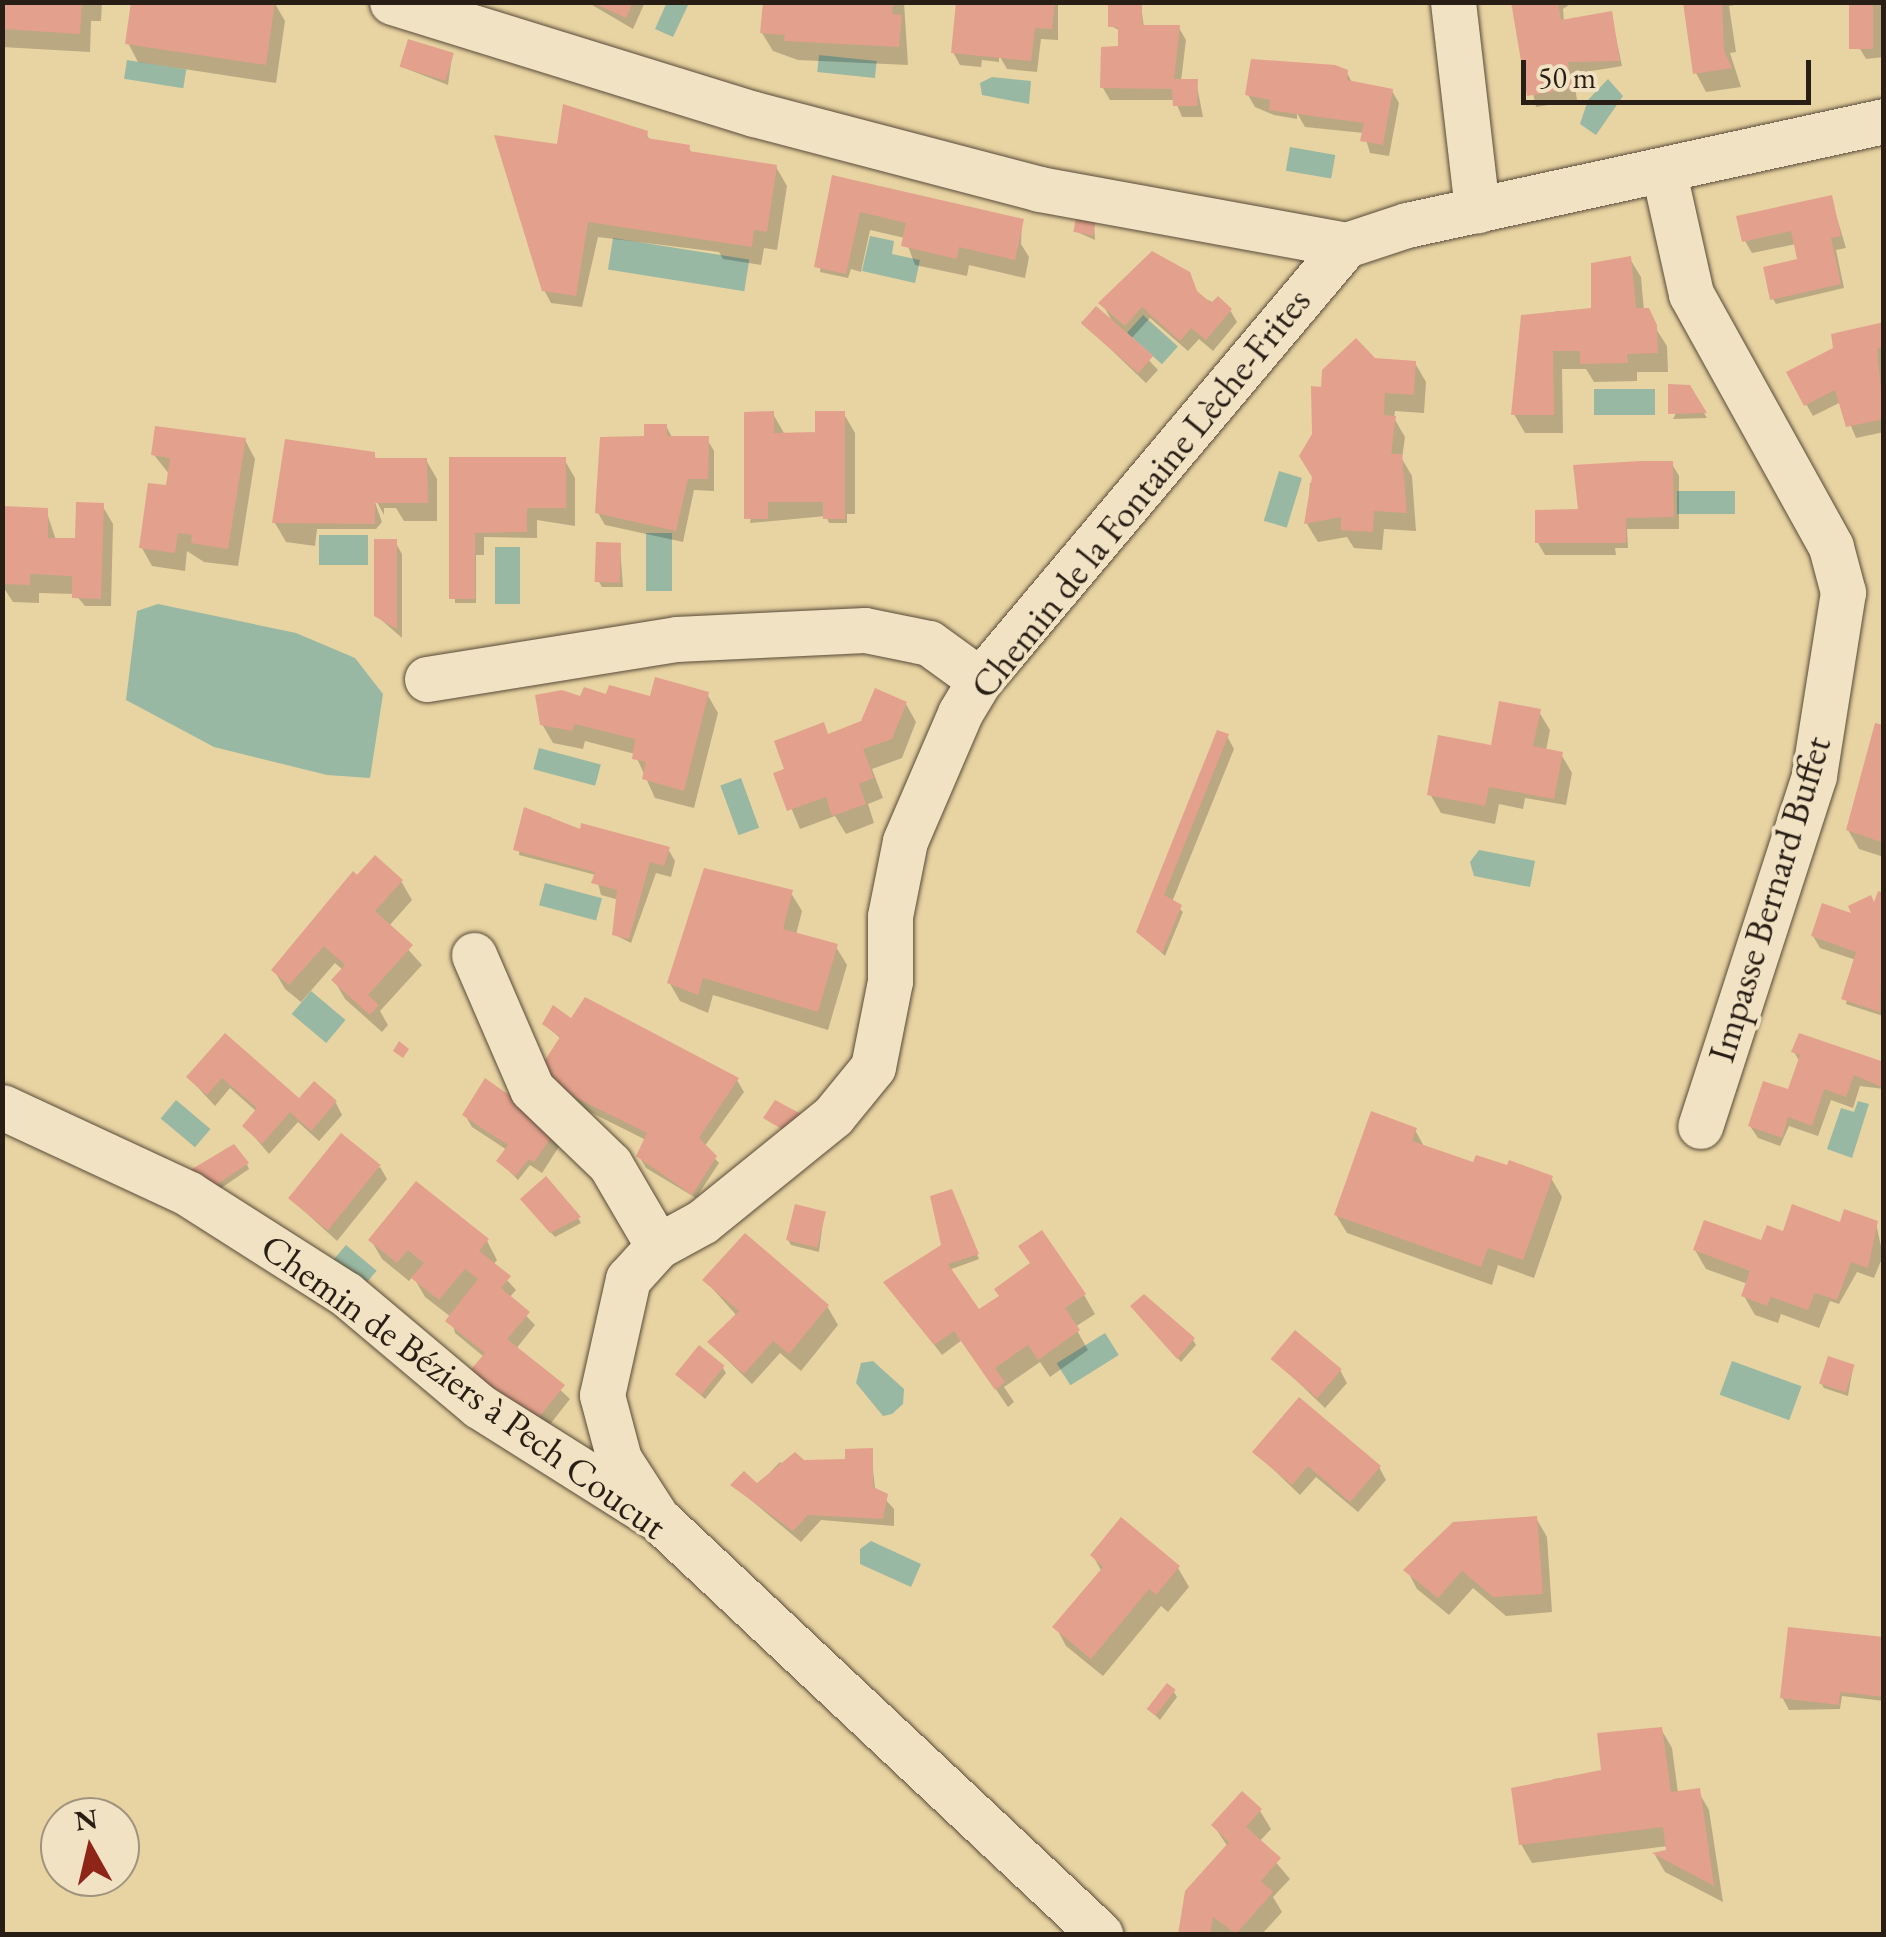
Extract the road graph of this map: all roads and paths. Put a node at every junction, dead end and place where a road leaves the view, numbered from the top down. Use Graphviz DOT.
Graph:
graph roads {
  1 [pos="392,2"];
  2 [pos="1453,2"];
  3 [pos="1884,121"];
  4 [pos="1664,173"];
  5 [pos="1477,212"];
  6 [pos="1346,246"];
  7 [pos="427,679"];
  8 [pos="980,680"];
  9 [pos="474,955"];
  10 [pos="2,1107"];
  11 [pos="1700,1126"];
  12 [pos="658,1246"];
  13 [pos="658,1518"];
  14 [pos="1100,1934"];
  1 -- 6 [label="street"];
  2 -- 5 [label="street"];
  3 -- 4 [label="street, Chemin de la Fontaine Lèche-Frites"];
  4 -- 5 [label="street, Chemin de la Fontaine Lèche-Frites"];
  4 -- 11 [label="street, Impasse Bernard Buffet"];
  5 -- 6 [label="street, Chemin de la Fontaine Lèche-Frites"];
  6 -- 8 [label="street, Chemin de la Fontaine Lèche-Frites"];
  7 -- 8 [label="street"];
  8 -- 12 [label="street, Chemin de la Fontaine Lèche-Frites"];
  9 -- 12 [label="street"];
  10 -- 13 [label="street, Chemin de Béziers à Pech Coucut"];
  12 -- 13 [label="street, Chemin de la Fontaine Lèche-Frites"];
  13 -- 14 [label="street, Chemin de Béziers à Pech Coucut"];
}
